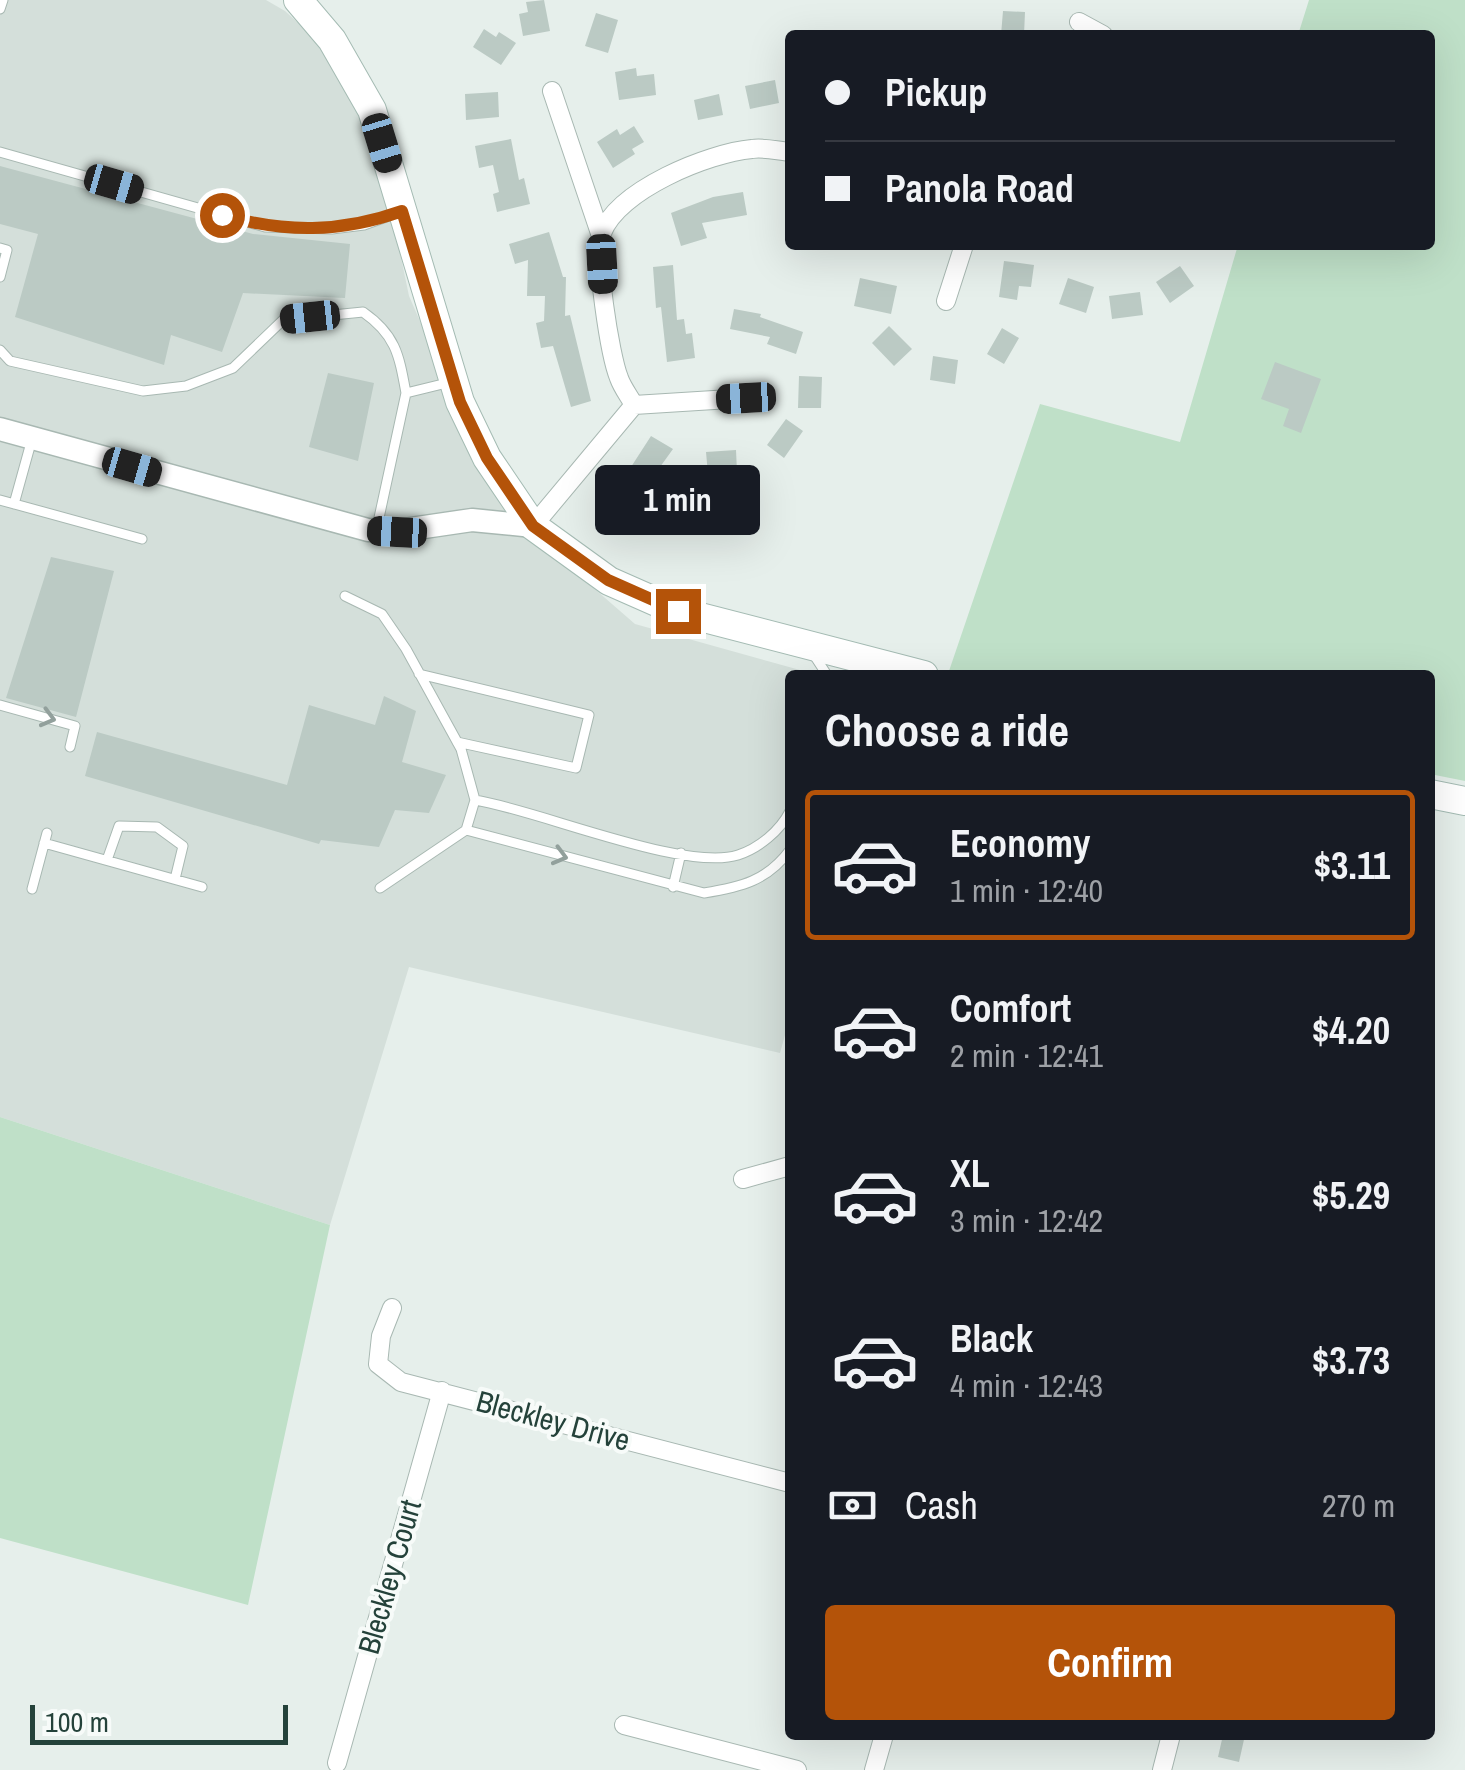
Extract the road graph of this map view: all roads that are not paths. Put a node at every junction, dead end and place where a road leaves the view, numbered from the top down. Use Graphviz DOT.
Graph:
graph roads {
  1 [pos="3,0"];
  2 [pos="298,0"];
  3 [pos="0,10"];
  4 [pos="1079,22"];
  5 [pos="1094,30"];
  6 [pos="552,91"];
  7 [pos="785,151"];
  8 [pos="0,152"];
  9 [pos="402,211"];
  10 [pos="601,236"];
  11 [pos="0,248"];
  12 [pos="962,250"];
  13 [pos="0,276"];
  14 [pos="946,302"];
  15 [pos="0,350"];
  16 [pos="454,381"];
  17 [pos="406,393"];
  18 [pos="746,398"];
  19 [pos="634,405"];
  20 [pos="0,429"];
  21 [pos="32,438"];
  22 [pos="504,483"];
  23 [pos="0,500"];
  24 [pos="14,504"];
  25 [pos="472,520"];
  26 [pos="533,526"];
  27 [pos="377,530"];
  28 [pos="142,540"];
  29 [pos="344,596"];
  30 [pos="806,644"];
  31 [pos="824,670"];
  32 [pos="896,670"];
  33 [pos="419,674"];
  34 [pos="0,705"];
  35 [pos="456,742"];
  36 [pos="70,747"];
  37 [pos="1435,795"];
  38 [pos="476,800"];
  39 [pos="1465,802"];
  40 [pos="785,817"];
  41 [pos="466,830"];
  42 [pos="682,853"];
  43 [pos="785,856"];
  44 [pos="107,860"];
  45 [pos="175,879"];
  46 [pos="202,886"];
  47 [pos="672,887"];
  48 [pos="380,888"];
  49 [pos="32,889"];
  50 [pos="785,1167"];
  51 [pos="743,1178"];
  52 [pos="392,1308"];
  53 [pos="442,1391"];
  54 [pos="785,1482"];
  55 [pos="624,1725"];
  56 [pos="883,1740"];
  57 [pos="1169,1740"];
  58 [pos="337,1764"];
  59 [pos="798,1770"];
  60 [pos="874,1770"];
  61 [pos="1162,1770"];
  1 -- 3 [label="lane"];
  2 -- 9 [label="main road"];
  4 -- 5 [label="street"];
  6 -- 10 [label="street"];
  7 -- 10 [label="street"];
  8 -- 9 [label="lane"];
  9 -- 16 [label="main road"];
  10 -- 19 [label="street"];
  11 -- 13 [label="lane"];
  12 -- 14 [label="street"];
  15 -- 17 [label="lane"];
  16 -- 17 [label="lane"];
  16 -- 22 [label="main road"];
  17 -- 27 [label="lane"];
  18 -- 19 [label="street"];
  19 -- 26 [label="street"];
  20 -- 21 [label="street"];
  21 -- 24 [label="lane"];
  21 -- 27 [label="street"];
  22 -- 25 [label="street"];
  22 -- 26 [label="main road"];
  23 -- 24 [label="lane"];
  24 -- 28 [label="lane"];
  25 -- 26 [label="street"];
  25 -- 27 [label="street"];
  26 -- 30 [label="main road"];
  29 -- 33 [label="lane"];
  30 -- 31 [label="lane"];
  30 -- 32 [label="main road"];
  33 -- 35 [label="lane"];
  33 -- 35 [label="lane"];
  34 -- 36 [label="lane, one-way"];
  35 -- 38 [label="lane"];
  37 -- 39 [label="main road"];
  38 -- 41 [label="lane"];
  38 -- 42 [label="lane"];
  40 -- 42 [label="lane"];
  41 -- 47 [label="lane, one-way"];
  41 -- 48 [label="lane"];
  42 -- 47 [label="lane"];
  43 -- 47 [label="lane"];
  44 -- 45 [label="lane"];
  44 -- 45 [label="lane"];
  44 -- 49 [label="lane"];
  45 -- 46 [label="lane"];
  50 -- 51 [label="street"];
  52 -- 53 [label="street, Bleckley Drive"];
  53 -- 54 [label="street, Bleckley Drive"];
  53 -- 58 [label="street, Bleckley Court"];
  55 -- 59 [label="street"];
  56 -- 60 [label="street"];
  57 -- 61 [label="street"];
}
